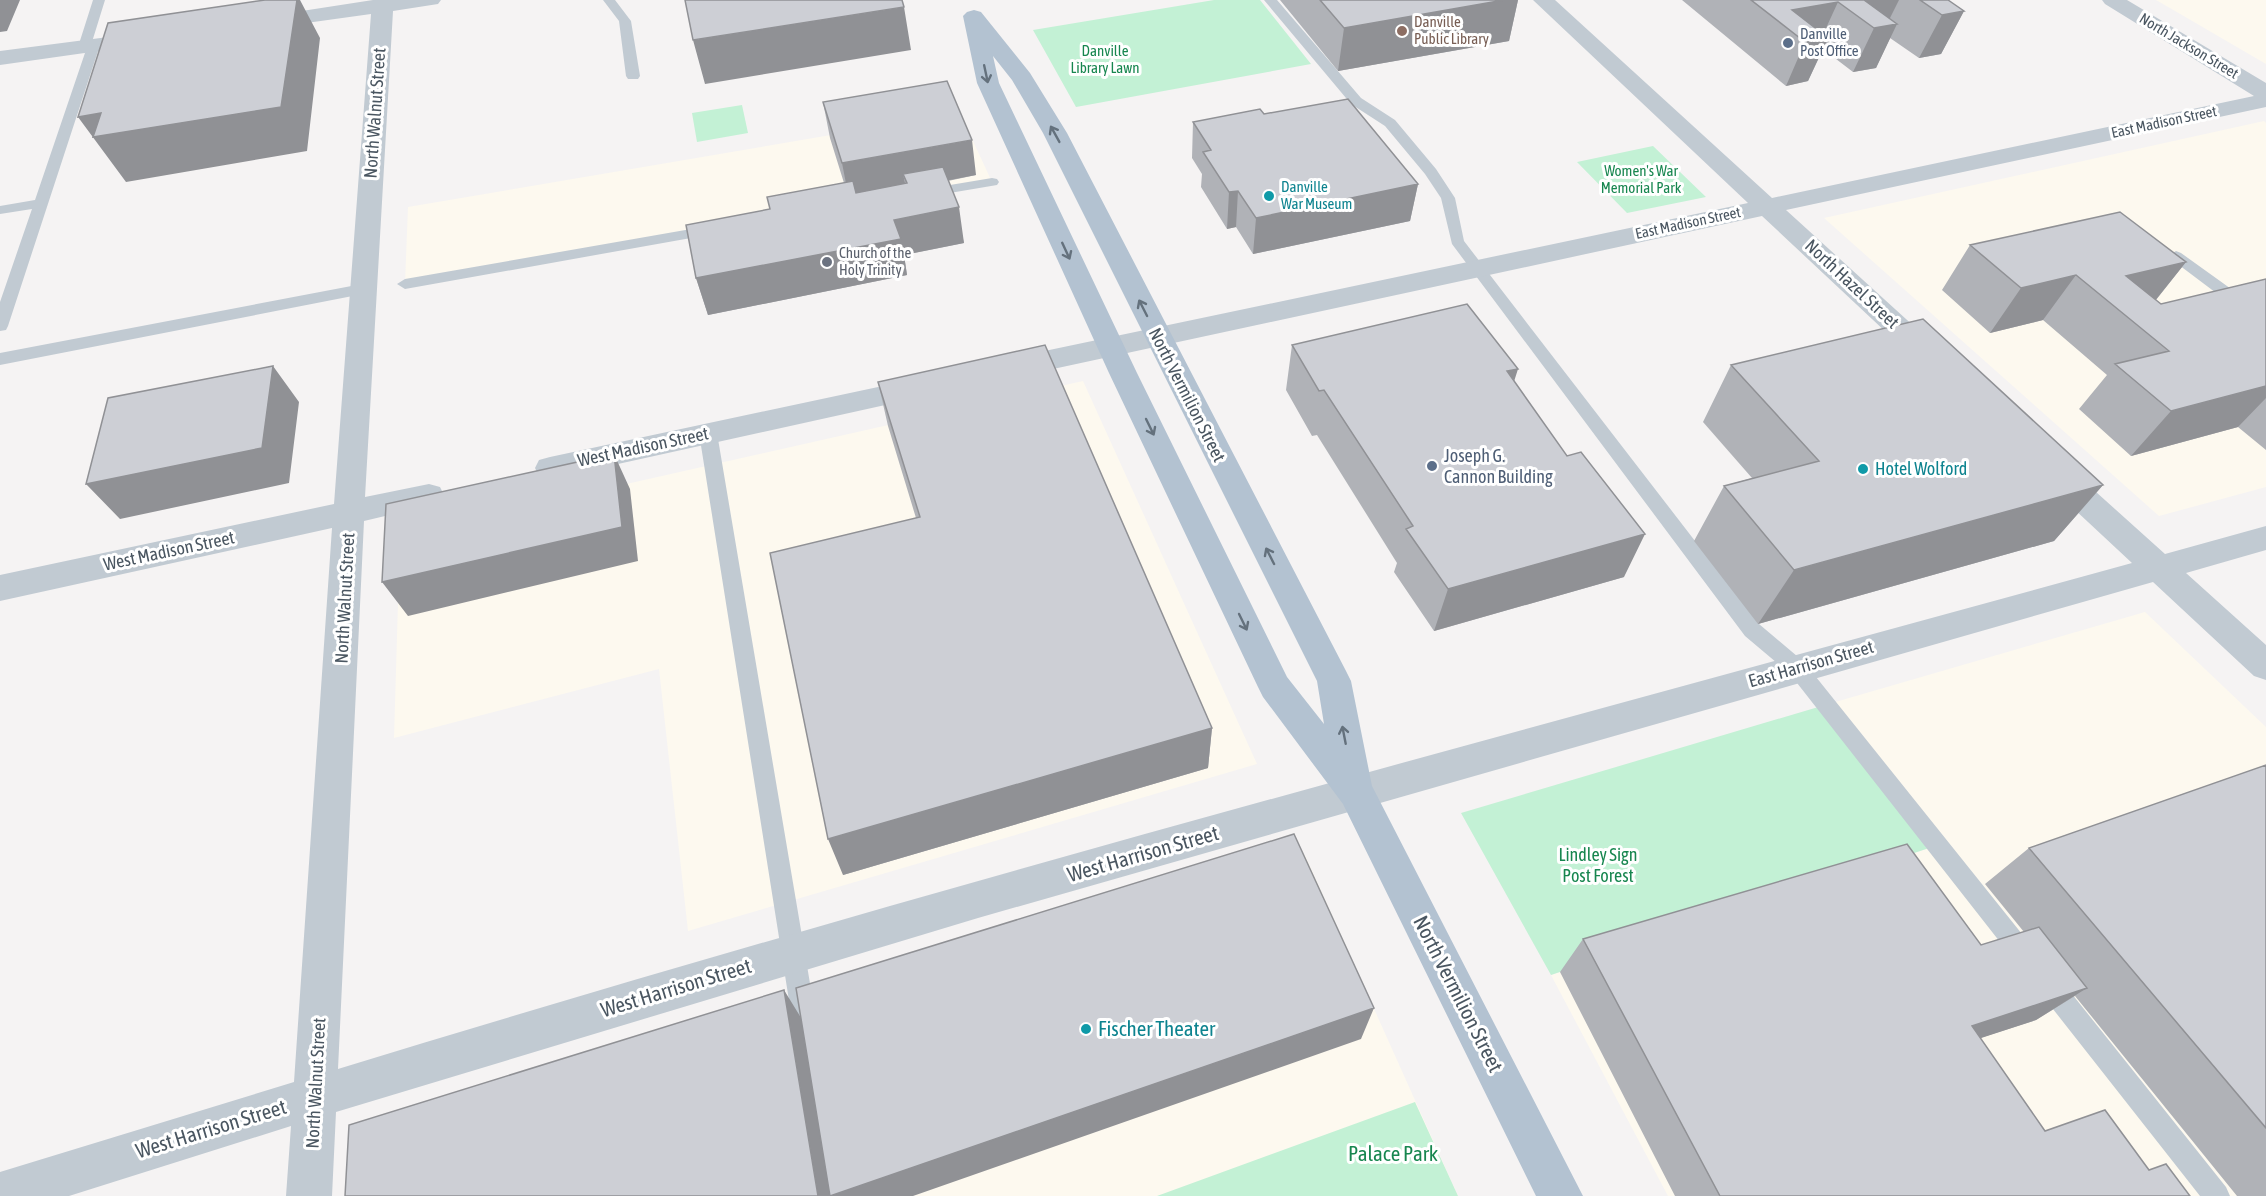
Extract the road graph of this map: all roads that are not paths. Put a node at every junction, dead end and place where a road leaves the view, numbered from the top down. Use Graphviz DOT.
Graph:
graph roads {
  1 [pos="99,0"];
  2 [pos="431,0"];
  3 [pos="609,0"];
  4 [pos="1270,0"];
  5 [pos="1543,0"];
  6 [pos="2112,0"];
  7 [pos="383,3"];
  8 [pos="970,8"];
  9 [pos="244,25"];
  10 [pos="163,36"];
  11 [pos="89,46"];
  12 [pos="0,58"];
  13 [pos="633,76"];
  14 [pos="2266,93"];
  15 [pos="2266,100"];
  16 [pos="992,182"];
  17 [pos="911,196"];
  18 [pos="41,203"];
  19 [pos="1768,206"];
  20 [pos="0,210"];
  21 [pos="727,228"];
  22 [pos="2176,256"];
  23 [pos="1477,268"];
  24 [pos="405,284"];
  25 [pos="362,289"];
  26 [pos="2266,322"];
  27 [pos="0,326"];
  28 [pos="1157,337"];
  29 [pos="1111,346"];
  30 [pos="0,359"];
  31 [pos="1949,374"];
  32 [pos="708,433"];
  33 [pos="2036,455"];
  34 [pos="525,473"];
  35 [pos="458,488"];
  36 [pos="350,512"];
  37 [pos="2266,538"];
  38 [pos="2158,568"];
  39 [pos="0,588"];
  40 [pos="2266,666"];
  41 [pos="1797,668"];
  42 [pos="1356,792"];
  43 [pos="793,953"];
  44 [pos="807,1034"];
  45 [pos="316,1097"];
  46 [pos="0,1195"];
  47 [pos="309,1196"];
  48 [pos="1560,1196"];
  49 [pos="2217,1196"];
  1 -- 11 [label="lane"];
  2 -- 7 [label="street"];
  3 -- 13 [label="lane"];
  4 -- 23 [label="lane"];
  5 -- 19 [label="street, North Hazel Street"];
  6 -- 14 [label="street, North Jackson Street"];
  7 -- 9 [label="street"];
  7 -- 25 [label="street, North Walnut Street"];
  28 -- 8 [label="main road, North Vermilion Street, one-way"];
  8 -- 29 [label="main road, North Vermilion Street, one-way"];
  10 -- 11 [label="street"];
  11 -- 12 [label="street"];
  11 -- 18 [label="lane"];
  15 -- 19 [label="street, East Madison Street"];
  16 -- 17 [label="lane"];
  18 -- 20 [label="lane"];
  18 -- 27 [label="lane"];
  19 -- 23 [label="street, East Madison Street"];
  19 -- 31 [label="street, North Hazel Street"];
  21 -- 24 [label="lane"];
  22 -- 26 [label="lane"];
  23 -- 28 [label="street, East Madison Street"];
  23 -- 41 [label="lane"];
  25 -- 30 [label="lane"];
  25 -- 36 [label="street, North Walnut Street"];
  28 -- 29 [label="street, East Madison Street"];
  42 -- 28 [label="main road, North Vermilion Street, one-way"];
  29 -- 32 [label="street, West Madison Street"];
  29 -- 42 [label="main road, North Vermilion Street, one-way"];
  32 -- 34 [label="street, West Madison Street"];
  32 -- 43 [label="lane"];
  33 -- 38 [label="street"];
  35 -- 36 [label="street, West Madison Street"];
  36 -- 39 [label="street, West Madison Street"];
  36 -- 45 [label="street, North Walnut Street"];
  37 -- 38 [label="street, East Harrison Street"];
  38 -- 40 [label="street"];
  38 -- 41 [label="street, East Harrison Street"];
  41 -- 42 [label="street, East Harrison Street"];
  41 -- 49 [label="lane"];
  42 -- 43 [label="street, West Harrison Street"];
  42 -- 48 [label="main road, North Vermilion Street"];
  43 -- 44 [label="lane"];
  43 -- 45 [label="street, West Harrison Street"];
  45 -- 46 [label="street, West Harrison Street"];
  45 -- 47 [label="street, North Walnut Street"];
}
